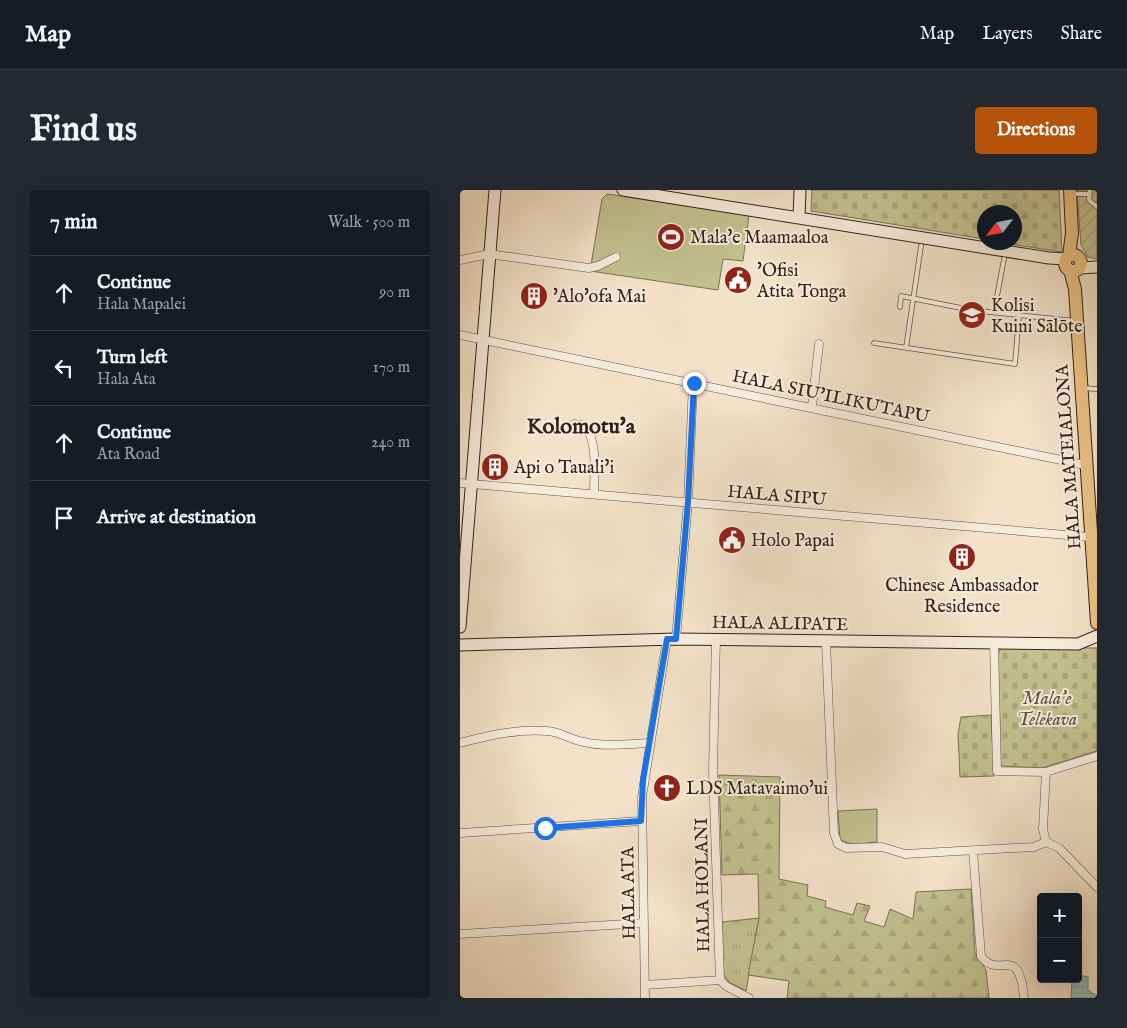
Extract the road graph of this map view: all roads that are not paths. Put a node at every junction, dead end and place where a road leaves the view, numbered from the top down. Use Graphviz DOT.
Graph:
graph roads {
  1 [pos="495,190"];
  2 [pos="623,190"];
  3 [pos="800,190"];
  4 [pos="1070,192"];
  5 [pos="1089,192"];
  6 [pos="1095,206"];
  7 [pos="1089,210"];
  8 [pos="798,218"];
  9 [pos="921,246"];
  10 [pos="489,254"];
  11 [pos="616,257"];
  12 [pos="1004,259"];
  13 [pos="460,260"];
  14 [pos="1073,263"];
  15 [pos="1096,267"];
  16 [pos="913,299"];
  17 [pos="900,307"];
  18 [pos="994,312"];
  19 [pos="1019,315"];
  20 [pos="1077,322"];
  21 [pos="460,335"];
  22 [pos="483,340"];
  23 [pos="874,343"];
  24 [pos="819,344"];
  25 [pos="906,348"];
  26 [pos="694,383"];
  27 [pos="1081,388"];
  28 [pos="1097,389"];
  29 [pos="812,406"];
  30 [pos="574,424"];
  31 [pos="1085,464"];
  32 [pos="1092,478"];
  33 [pos="466,484"];
  34 [pos="594,494"];
  35 [pos="688,502"];
  36 [pos="1090,537"];
  37 [pos="1097,623"];
  38 [pos="460,627"];
  39 [pos="1097,636"];
  40 [pos="671,639"];
  41 [pos="716,639"];
  42 [pos="826,642"];
  43 [pos="994,642"];
  44 [pos="460,646"];
  45 [pos="460,743"];
  46 [pos="649,744"];
  47 [pos="1097,756"];
  48 [pos="1046,772"];
  49 [pos="641,821"];
  50 [pos="460,833"];
  51 [pos="1046,842"];
  52 [pos="973,850"];
  53 [pos="1097,887"];
  54 [pos="644,923"];
  55 [pos="460,934"];
  56 [pos="720,980"];
  57 [pos="645,985"];
  58 [pos="645,998"];
  59 [pos="749,998"];
  60 [pos="1024,998"];
  1 -- 10 [label="street"];
  2 -- 8 [label="street"];
  3 -- 8 [label="street"];
  4 -- 5 [label="lane"];
  4 -- 14 [label="main road, HALA MATEIALONA"];
  5 -- 6 [label="lane"];
  6 -- 7 [label="lane"];
  8 -- 14 [label="street"];
  9 -- 16 [label="lane"];
  10 -- 11 [label="street"];
  10 -- 13 [label="street"];
  10 -- 22 [label="street"];
  12 -- 18 [label="lane"];
  14 -- 15 [label="street"];
  14 -- 20 [label="main road, HALA MATEIALONA"];
  16 -- 17 [label="lane"];
  16 -- 18 [label="lane"];
  16 -- 25 [label="lane"];
  18 -- 19 [label="lane"];
  19 -- 20 [label="lane"];
  19 -- 25 [label="lane"];
  20 -- 27 [label="main road, HALA MATEIALONA"];
  21 -- 22 [label="street, HALA SIU'ILIKUTAPU"];
  22 -- 26 [label="street, HALA SIU'ILIKUTAPU"];
  22 -- 33 [label="street"];
  23 -- 25 [label="lane"];
  24 -- 29 [label="street"];
  26 -- 29 [label="street, HALA SIU'ILIKUTAPU"];
  26 -- 35 [label="street, HALA ATA"];
  27 -- 28 [label="lane"];
  27 -- 31 [label="main road, HALA MATEIALONA"];
  29 -- 31 [label="street, HALA SIU'ILIKUTAPU"];
  30 -- 34 [label="street"];
  31 -- 32 [label="main road, HALA MATEIALONA"];
  32 -- 36 [label="main road, HALA MATEIALONA"];
  33 -- 34 [label="street, HALA SIPU"];
  33 -- 38 [label="street"];
  34 -- 35 [label="street, HALA SIPU"];
  35 -- 36 [label="street, HALA SIPU"];
  35 -- 40 [label="street, HALA ATA"];
  36 -- 37 [label="main road, HALA MATEIALONA"];
  39 -- 43 [label="street, HALA ALIPATE"];
  40 -- 41 [label="street, HALA ALIPATE"];
  40 -- 44 [label="street, HALA ALIPATE"];
  40 -- 46 [label="street, HALA ATA"];
  41 -- 42 [label="street, HALA ALIPATE"];
  41 -- 56 [label="street, HALA HOLANI"];
  42 -- 43 [label="street, HALA ALIPATE"];
  42 -- 52 [label="street"];
  43 -- 48 [label="street"];
  45 -- 46 [label="street"];
  46 -- 49 [label="street, HALA ATA"];
  47 -- 48 [label="street"];
  48 -- 51 [label="street"];
  49 -- 50 [label="street"];
  49 -- 54 [label="street, HALA ATA"];
  51 -- 52 [label="street"];
  51 -- 53 [label="street"];
  52 -- 60 [label="street"];
  54 -- 55 [label="street"];
  54 -- 57 [label="street, HALA ATA"];
  56 -- 57 [label="street"];
  56 -- 59 [label="street"];
  57 -- 58 [label="street, HALA ATA"];
}
